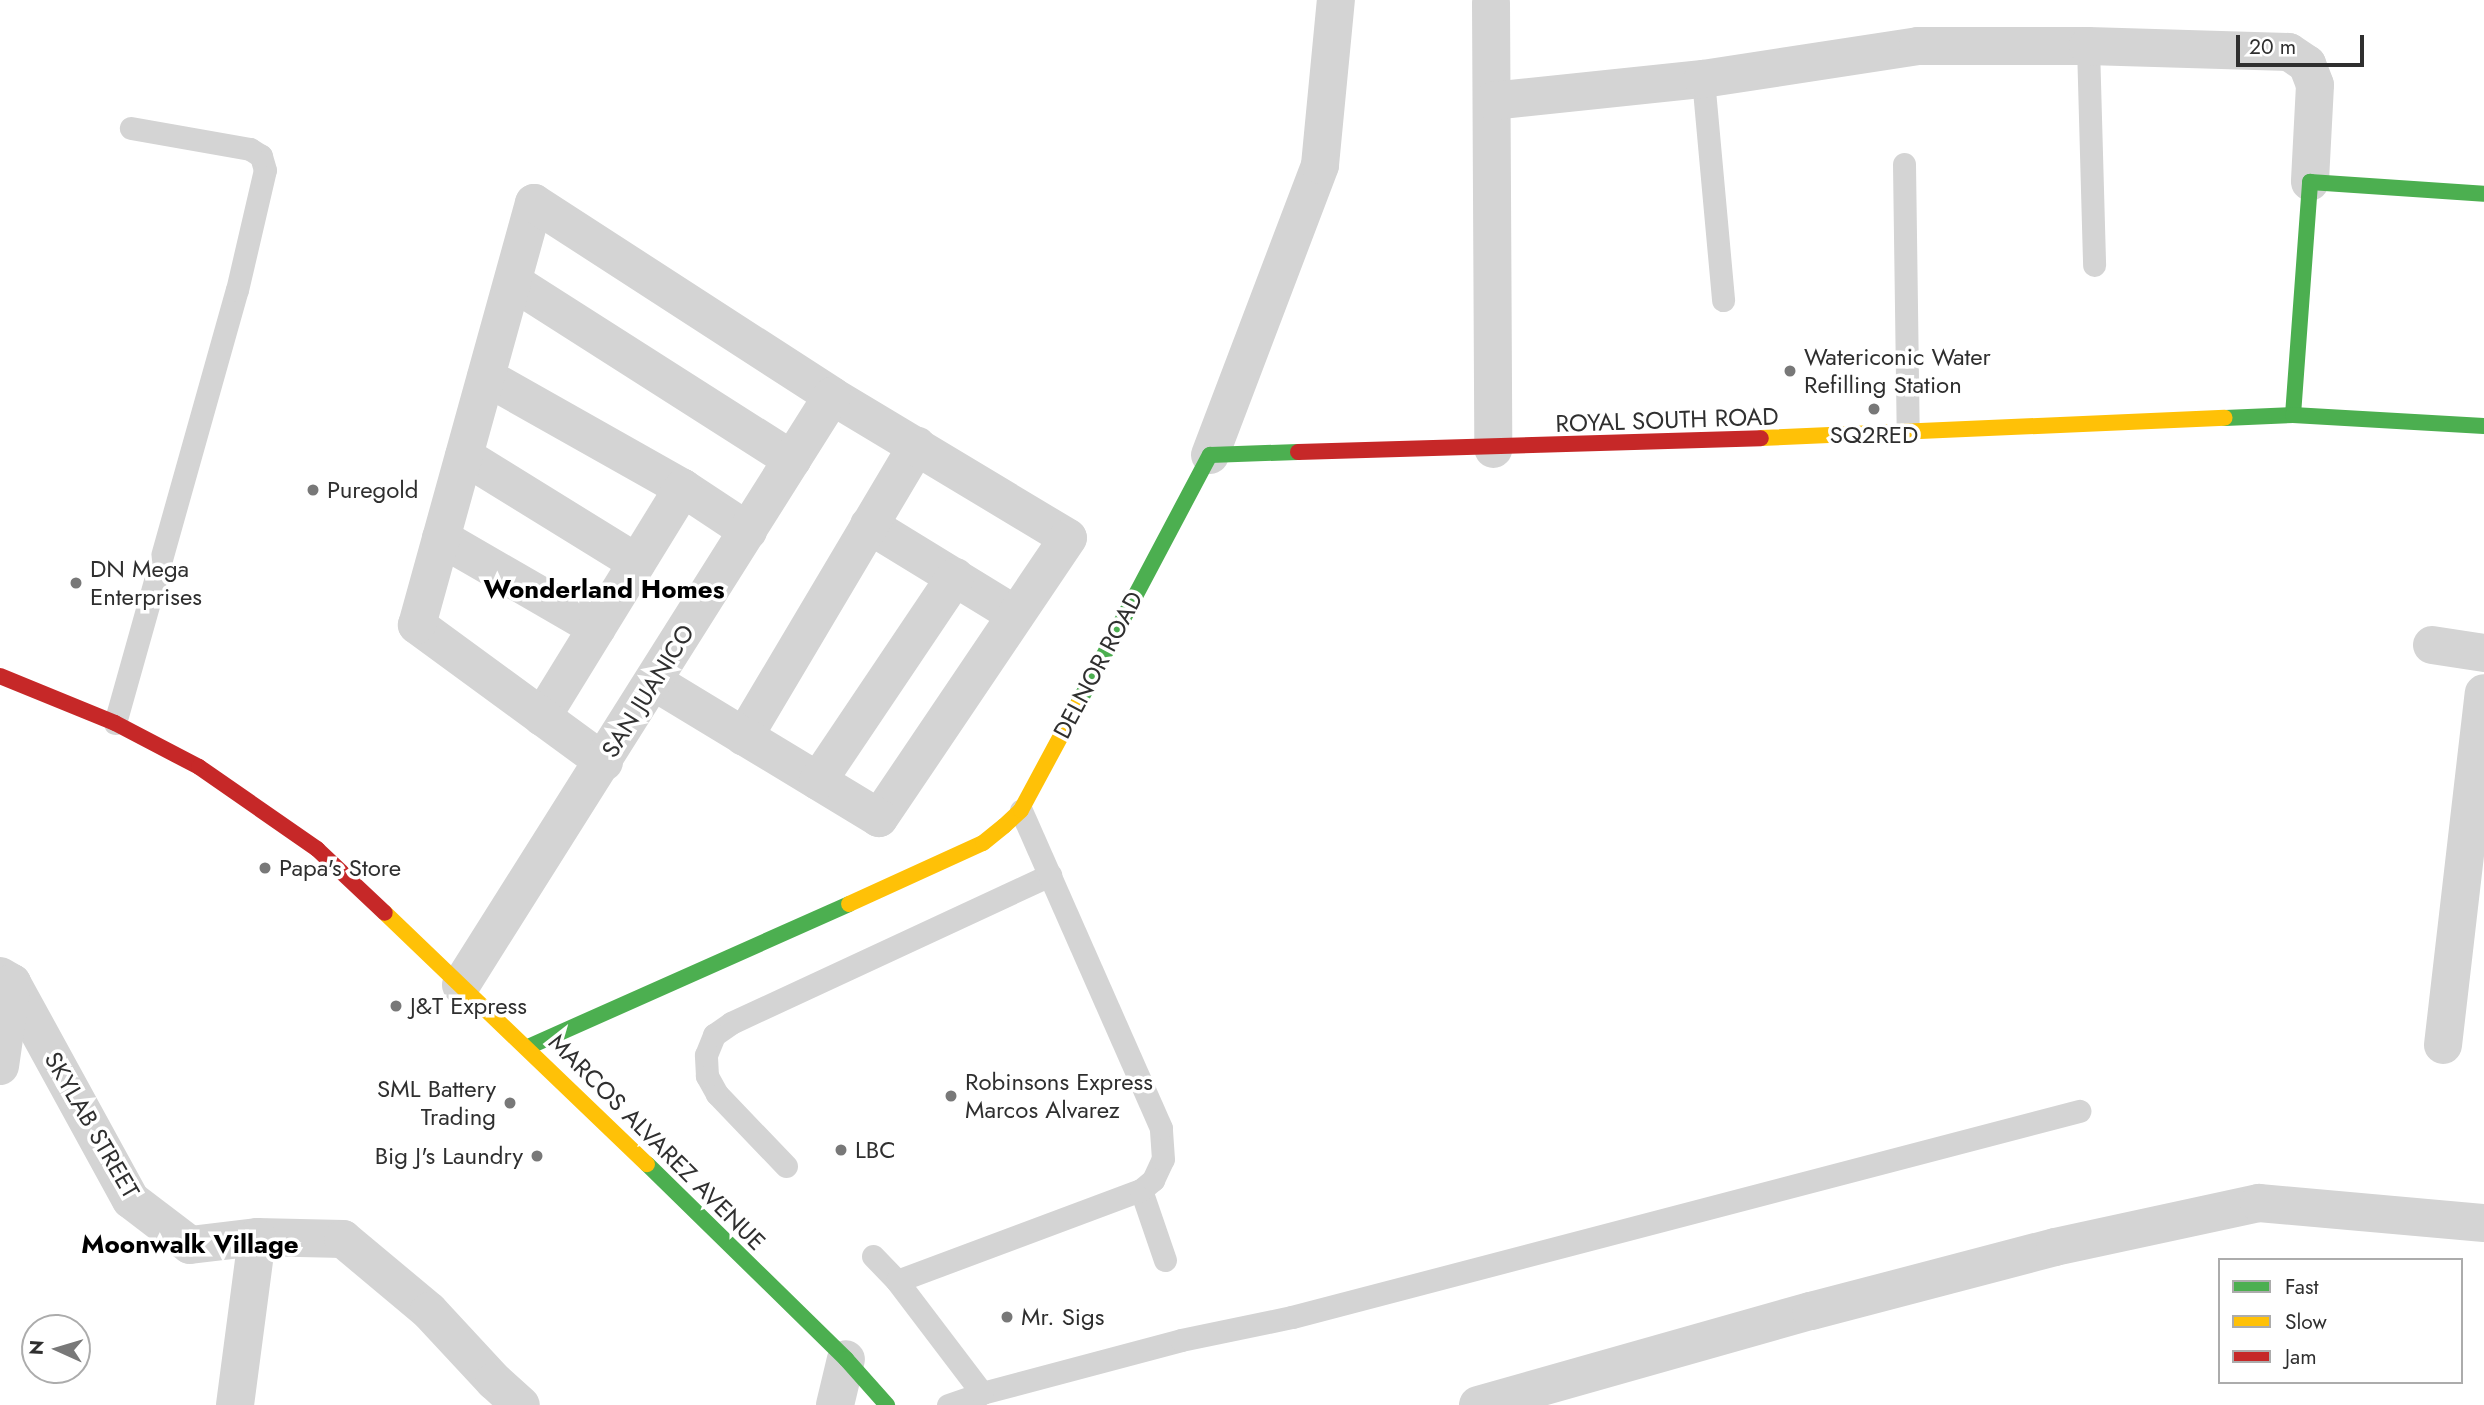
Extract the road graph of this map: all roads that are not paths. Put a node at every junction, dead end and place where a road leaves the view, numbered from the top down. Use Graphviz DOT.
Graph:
graph roads {
  1 [pos="1336,0"];
  2 [pos="1491,3"];
  3 [pos="2088,46"];
  4 [pos="1703,79"];
  5 [pos="1492,101"];
  6 [pos="131,128"];
  7 [pos="1904,164"];
  8 [pos="2310,182"];
  9 [pos="2484,194"];
  10 [pos="2094,265"];
  11 [pos="513,282"];
  12 [pos="1723,300"];
  13 [pos="486,377"];
  14 [pos="832,396"];
  15 [pos="2293,415"];
  16 [pos="2484,426"];
  17 [pos="1908,434"];
  18 [pos="916,446"];
  19 [pos="1493,449"];
  20 [pos="1210,455"];
  21 [pos="464,456"];
  22 [pos="792,460"];
  23 [pos="683,488"];
  24 [pos="869,525"];
  25 [pos="748,531"];
  26 [pos="441,538"];
  27 [pos="637,563"];
  28 [pos="955,577"];
  29 [pos="1016,615"];
  30 [pos="597,628"];
  31 [pos="2432,645"];
  32 [pos="2484,653"];
  33 [pos="0,676"];
  34 [pos="654,682"];
  35 [pos="2484,692"];
  36 [pos="542,717"];
  37 [pos="115,723"];
  38 [pos="744,737"];
  39 [pos="604,762"];
  40 [pos="818,781"];
  41 [pos="1021,810"];
  42 [pos="1050,875"];
  43 [pos="2468,978"];
  44 [pos="6,979"];
  45 [pos="461,985"];
  46 [pos="2443,1045"];
  47 [pos="528,1047"];
  48 [pos="0,1066"];
  49 [pos="2079,1111"];
  50 [pos="786,1166"];
  51 [pos="1141,1190"];
  52 [pos="2484,1223"];
  53 [pos="257,1237"];
  54 [pos="873,1256"];
  55 [pos="1166,1260"];
  56 [pos="897,1282"];
  57 [pos="846,1359"];
  58 [pos="982,1393"];
  59 [pos="502,1397"];
  60 [pos="235,1405"];
  61 [pos="835,1405"];
  62 [pos="887,1405"];
  63 [pos="948,1405"];
  64 [pos="1478,1405"];
  1 -- 20 [label="street, DELNOR ROAD"];
  2 -- 5 [label="street"];
  3 -- 4 [label="street"];
  3 -- 8 [label="street"];
  3 -- 10 [label="lane"];
  4 -- 5 [label="street"];
  4 -- 12 [label="lane"];
  5 -- 19 [label="street"];
  6 -- 37 [label="lane"];
  7 -- 17 [label="lane"];
  8 -- 9 [label="street"];
  8 -- 15 [label="street"];
  11 -- 13 [label="street"];
  11 -- 14 [label="street"];
  11 -- 22 [label="street"];
  13 -- 21 [label="street"];
  13 -- 23 [label="street"];
  14 -- 18 [label="street"];
  14 -- 22 [label="street, SAN JUANICO"];
  15 -- 16 [label="street, ROYAL SOUTH ROAD"];
  15 -- 17 [label="street, ROYAL SOUTH ROAD"];
  17 -- 19 [label="street, ROYAL SOUTH ROAD"];
  18 -- 24 [label="street"];
  18 -- 29 [label="street"];
  19 -- 20 [label="street, ROYAL SOUTH ROAD"];
  20 -- 41 [label="street, DELNOR ROAD"];
  21 -- 26 [label="street"];
  21 -- 27 [label="street"];
  22 -- 25 [label="street, SAN JUANICO"];
  23 -- 25 [label="street"];
  23 -- 27 [label="street"];
  24 -- 28 [label="street"];
  24 -- 38 [label="street"];
  25 -- 34 [label="street, SAN JUANICO"];
  26 -- 30 [label="street"];
  26 -- 36 [label="street"];
  27 -- 30 [label="street"];
  28 -- 29 [label="street"];
  28 -- 40 [label="street"];
  29 -- 40 [label="street"];
  30 -- 36 [label="street"];
  31 -- 32 [label="street"];
  33 -- 37 [label="street, MARCOS ALVAREZ AVENUE"];
  34 -- 38 [label="street"];
  34 -- 39 [label="street, SAN JUANICO"];
  35 -- 43 [label="street"];
  36 -- 39 [label="street"];
  37 -- 45 [label="street, MARCOS ALVAREZ AVENUE"];
  38 -- 40 [label="street"];
  39 -- 45 [label="street, SAN JUANICO"];
  41 -- 42 [label="lane"];
  41 -- 47 [label="street, DELNOR ROAD"];
  42 -- 50 [label="lane"];
  42 -- 51 [label="lane"];
  43 -- 46 [label="street"];
  44 -- 48 [label="street"];
  44 -- 53 [label="street, SKYLAB STREET"];
  45 -- 47 [label="street, MARCOS ALVAREZ AVENUE"];
  47 -- 57 [label="street, MARCOS ALVAREZ AVENUE"];
  49 -- 58 [label="lane"];
  51 -- 55 [label="lane"];
  51 -- 56 [label="lane"];
  52 -- 64 [label="street"];
  53 -- 59 [label="street, SKYLAB STREET"];
  53 -- 60 [label="street"];
  54 -- 56 [label="lane"];
  56 -- 58 [label="lane"];
  57 -- 61 [label="street"];
  57 -- 62 [label="street, MARCOS ALVAREZ AVENUE"];
  58 -- 63 [label="lane"];
}
